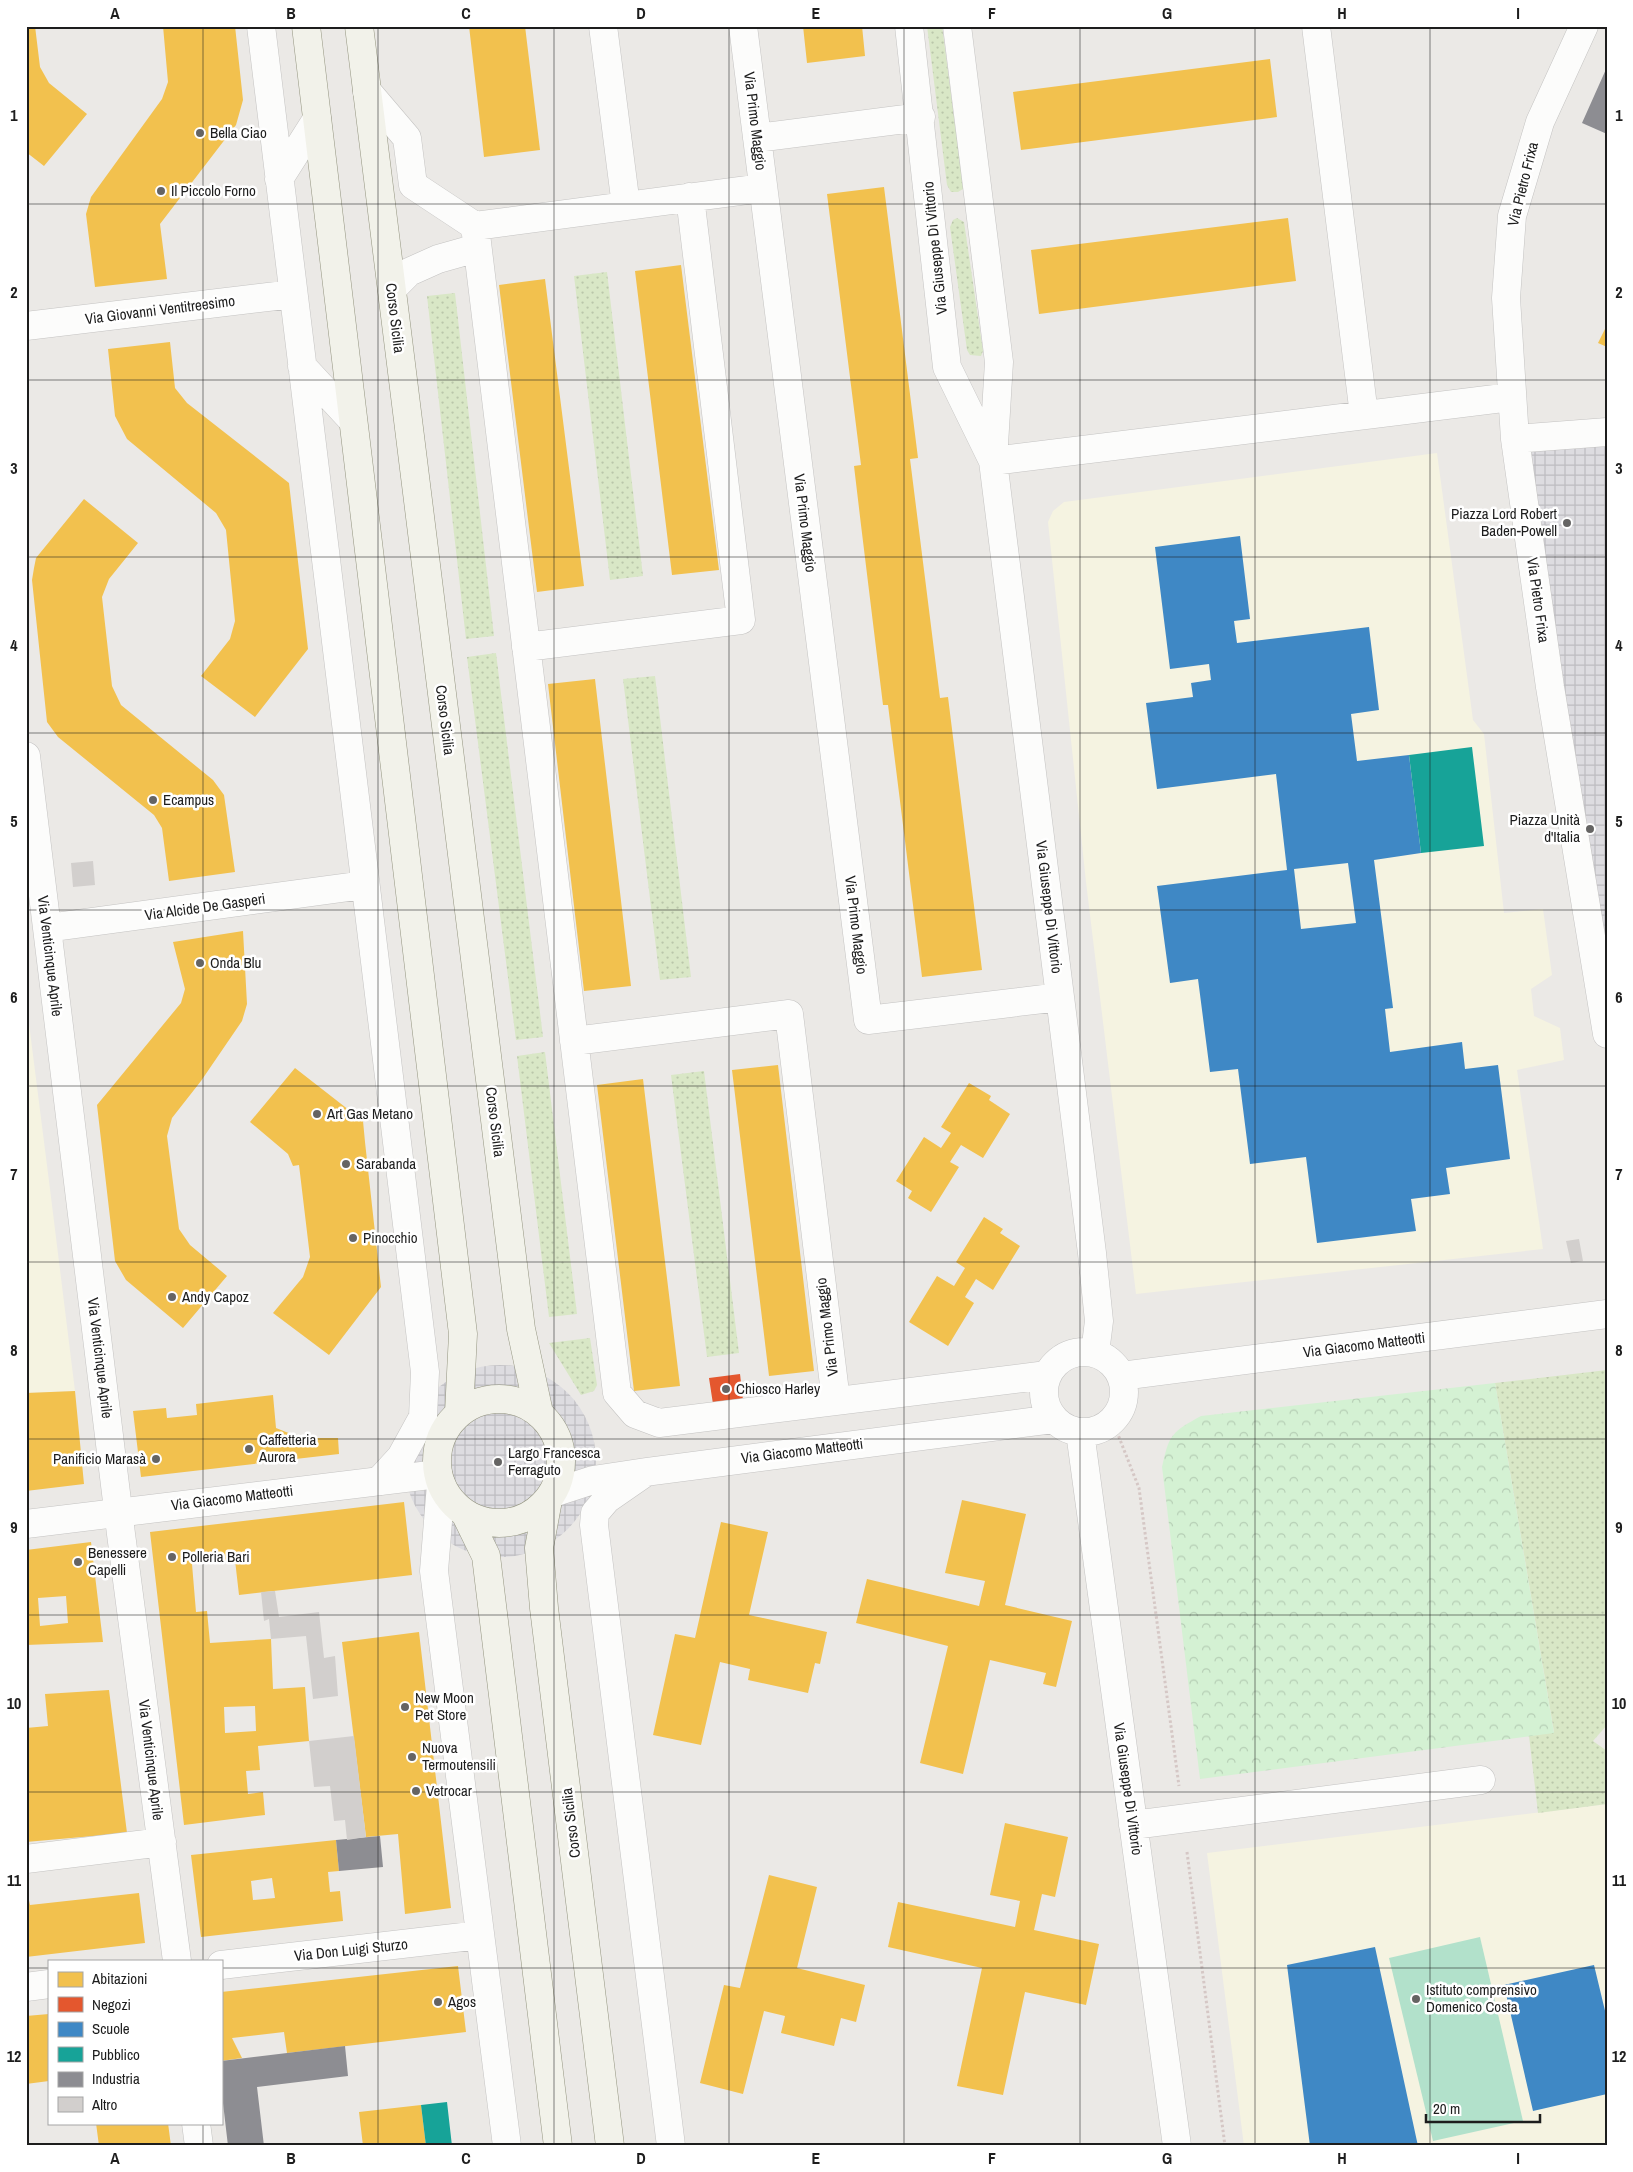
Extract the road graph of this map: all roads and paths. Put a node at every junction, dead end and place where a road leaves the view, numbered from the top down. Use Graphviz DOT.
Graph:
graph roads {
  1 [pos="261,26"];
  2 [pos="306,26"];
  3 [pos="359,26"];
  4 [pos="603,26"];
  5 [pos="743,26"];
  6 [pos="910,26"];
  7 [pos="957,26"];
  8 [pos="1316,26"];
  9 [pos="1584,26"];
  10 [pos="367,91"];
  11 [pos="921,118"];
  12 [pos="317,119"];
  13 [pos="757,138"];
  14 [pos="279,179"];
  15 [pos="763,188"];
  16 [pos="690,198"];
  17 [pos="626,206"];
  18 [pos="476,237"];
  19 [pos="392,289"];
  20 [pos="293,294"];
  21 [pos="26,326"];
  22 [pos="302,366"];
  23 [pos="1511,397"];
  24 [pos="1364,415"];
  25 [pos="353,421"];
  26 [pos="1607,432"];
  27 [pos="1515,439"];
  28 [pos="993,461"];
  29 [pos="526,647"];
  30 [pos="26,756"];
  31 [pos="364,885"];
  32 [pos="47,928"];
  33 [pos="1060,997"];
  34 [pos="1605,999"];
  35 [pos="1607,1034"];
  36 [pos="574,1041"];
  37 [pos="1607,1314"];
  38 [pos="1095,1353"];
  39 [pos="1047,1375"];
  40 [pos="1121,1376"];
  41 [pos="836,1401"];
  42 [pos="459,1413"];
  43 [pos="539,1413"];
  44 [pos="1053,1419"];
  45 [pos="1112,1420"];
  46 [pos="1080,1432"];
  47 [pos="646,1472"];
  48 [pos="439,1479"];
  49 [pos="379,1481"];
  50 [pos="551,1497"];
  51 [pos="119,1512"];
  52 [pos="465,1513"];
  53 [pos="26,1524"];
  54 [pos="1481,1780"];
  55 [pos="1183,1818"];
  56 [pos="1133,1825"];
  57 [pos="162,1842"];
  58 [pos="26,1859"];
  59 [pos="480,1935"];
  60 [pos="177,1960"];
  61 [pos="222,1964"];
  62 [pos="48,1984"];
  63 [pos="26,1987"];
  64 [pos="196,2124"];
  65 [pos="199,2146"];
  66 [pos="507,2146"];
  67 [pos="558,2146"];
  68 [pos="610,2146"];
  69 [pos="671,2146"];
  70 [pos="1176,2146"];
  71 [pos="1225,2146"];
  1 -- 14 [label="street"];
  2 -- 12 [label="main road"];
  3 -- 10 [label="main road, Corso Sicilia"];
  4 -- 17 [label="street"];
  5 -- 13 [label="street, Via Primo Maggio"];
  6 -- 11 [label="street, Via Giuseppe Di Vittorio"];
  7 -- 28 [label="street, Via Giuseppe Di Vittorio"];
  8 -- 24 [label="street"];
  9 -- 23 [label="street, Via Pietro Frixa"];
  10 -- 18 [label="street"];
  10 -- 19 [label="main road, Corso Sicilia"];
  11 -- 13 [label="street"];
  11 -- 28 [label="street, Via Giuseppe Di Vittorio"];
  12 -- 14 [label="street"];
  12 -- 25 [label="main road"];
  13 -- 15 [label="street, Via Primo Maggio"];
  14 -- 20 [label="street"];
  15 -- 16 [label="street"];
  15 -- 33 [label="street, Via Primo Maggio"];
  16 -- 17 [label="street"];
  16 -- 29 [label="street"];
  17 -- 18 [label="street"];
  18 -- 19 [label="street"];
  18 -- 29 [label="street"];
  19 -- 43 [label="main road, Corso Sicilia"];
  20 -- 21 [label="street, Via Giovanni Ventitreesimo"];
  20 -- 22 [label="street"];
  22 -- 25 [label="street"];
  22 -- 31 [label="street"];
  23 -- 24 [label="street"];
  23 -- 27 [label="street, Via Pietro Frixa"];
  24 -- 28 [label="street"];
  25 -- 42 [label="main road"];
  26 -- 27 [label="street"];
  27 -- 34 [label="street, Via Pietro Frixa"];
  28 -- 33 [label="street, Via Giuseppe Di Vittorio"];
  29 -- 36 [label="street"];
  30 -- 32 [label="street, Via Venticinque Aprile"];
  31 -- 32 [label="street, Via Alcide De Gasperi"];
  31 -- 49 [label="street"];
  32 -- 51 [label="street, Via Venticinque Aprile"];
  33 -- 38 [label="street, Via Giuseppe Di Vittorio"];
  34 -- 35 [label="street, Via Pietro Frixa"];
  36 -- 41 [label="street"];
  36 -- 41 [label="street, Via Primo Maggio"];
  37 -- 40 [label="street, Via Giacomo Matteotti"];
  38 -- 39 [label="street"];
  38 -- 40 [label="street"];
  39 -- 41 [label="street"];
  39 -- 44 [label="street"];
  40 -- 45 [label="street"];
  42 -- 43 [label="main road"];
  42 -- 48 [label="main road"];
  43 -- 50 [label="main road"];
  44 -- 46 [label="street"];
  44 -- 47 [label="street, Via Giacomo Matteotti"];
  45 -- 46 [label="street"];
  45 -- 55 [label="path"];
  46 -- 56 [label="street, Via Giuseppe Di Vittorio"];
  47 -- 50 [label="street, Via Giacomo Matteotti"];
  47 -- 69 [label="street"];
  48 -- 49 [label="street, Via Giacomo Matteotti"];
  48 -- 52 [label="main road"];
  48 -- 59 [label="street"];
  49 -- 51 [label="street, Via Giacomo Matteotti"];
  50 -- 52 [label="main road"];
  50 -- 68 [label="main road, Corso Sicilia"];
  51 -- 53 [label="street, Via Giacomo Matteotti"];
  51 -- 57 [label="street, Via Venticinque Aprile"];
  52 -- 67 [label="main road"];
  54 -- 55 [label="street"];
  55 -- 56 [label="street"];
  55 -- 71 [label="path"];
  56 -- 70 [label="street, Via Giuseppe Di Vittorio"];
  57 -- 58 [label="street"];
  57 -- 60 [label="street, Via Venticinque Aprile"];
  59 -- 61 [label="street, Via Don Luigi Sturzo"];
  59 -- 66 [label="street"];
  62 -- 63 [label="street"];
  64 -- 65 [label="street"];
}
